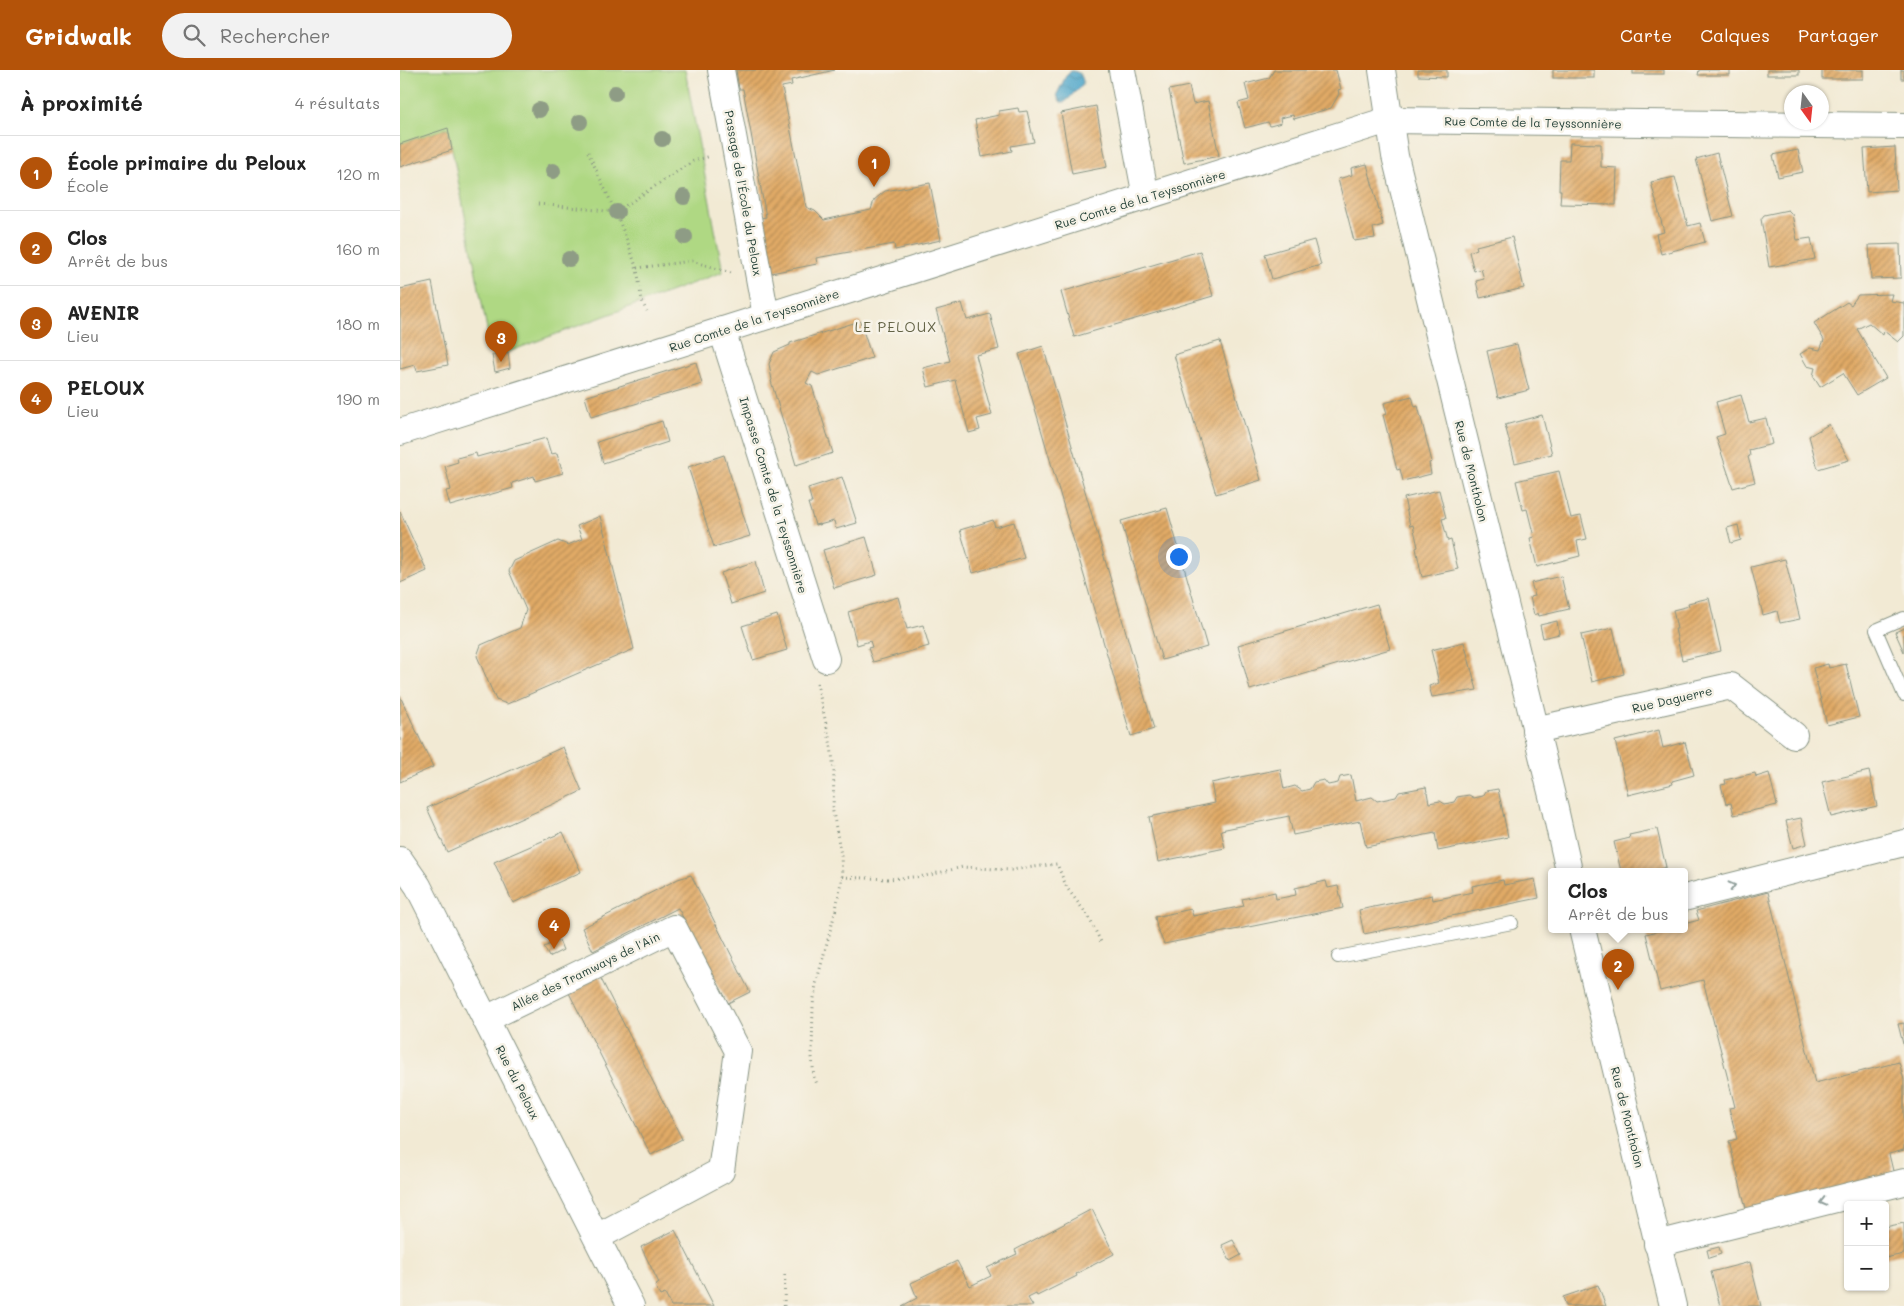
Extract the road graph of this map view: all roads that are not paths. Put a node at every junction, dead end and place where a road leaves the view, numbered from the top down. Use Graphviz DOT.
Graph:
graph roads {
  1 [pos="721,70"];
  2 [pos="1122,70"];
  3 [pos="1382,70"];
  4 [pos="1388,120"];
  5 [pos="1904,126"];
  6 [pos="1146,197"];
  7 [pos="766,316"];
  8 [pos="722,330"];
  9 [pos="400,432"];
  10 [pos="1904,618"];
  11 [pos="824,653"];
  12 [pos="1904,695"];
  13 [pos="1535,730"];
  14 [pos="1794,736"];
  15 [pos="1904,844"];
  16 [pos="400,860"];
  17 [pos="1568,868"];
  18 [pos="1688,897"];
  19 [pos="1512,923"];
  20 [pos="1583,933"];
  21 [pos="1338,957"];
  22 [pos="486,1019"];
  23 [pos="1904,1182"];
  24 [pos="596,1237"];
  25 [pos="1657,1244"];
  26 [pos="631,1306"];
  27 [pos="1672,1306"];
  1 -- 7 [label="street, Passage de l'École du Peloux"];
  2 -- 6 [label="street"];
  3 -- 4 [label="street, Rue de Montholon"];
  4 -- 5 [label="street, Rue Comte de la Teyssonnière"];
  4 -- 6 [label="street, Rue Comte de la Teyssonnière"];
  4 -- 13 [label="street, Rue de Montholon"];
  6 -- 7 [label="street, Rue Comte de la Teyssonnière"];
  7 -- 8 [label="street, Rue Comte de la Teyssonnière"];
  8 -- 9 [label="street, Rue Comte de la Teyssonnière"];
  8 -- 11 [label="street, Impasse Comte de la Teyssonnière"];
  10 -- 12 [label="lane"];
  13 -- 14 [label="street, Rue Daguerre"];
  13 -- 17 [label="street, Rue de Montholon"];
  18 -- 15 [label="street, one-way"];
  16 -- 22 [label="street, Rue du Peloux"];
  19 -- 21 [label="lane"];
  20 -- 25 [label="street, Rue de Montholon"];
  22 -- 24 [label="street, Rue du Peloux"];
  22 -- 24 [label="street, Allée des Tramways de l'Ain"];
  23 -- 25 [label="street, one-way"];
  24 -- 26 [label="street, Rue du Peloux"];
  25 -- 27 [label="street, Rue de Montholon"];
}
